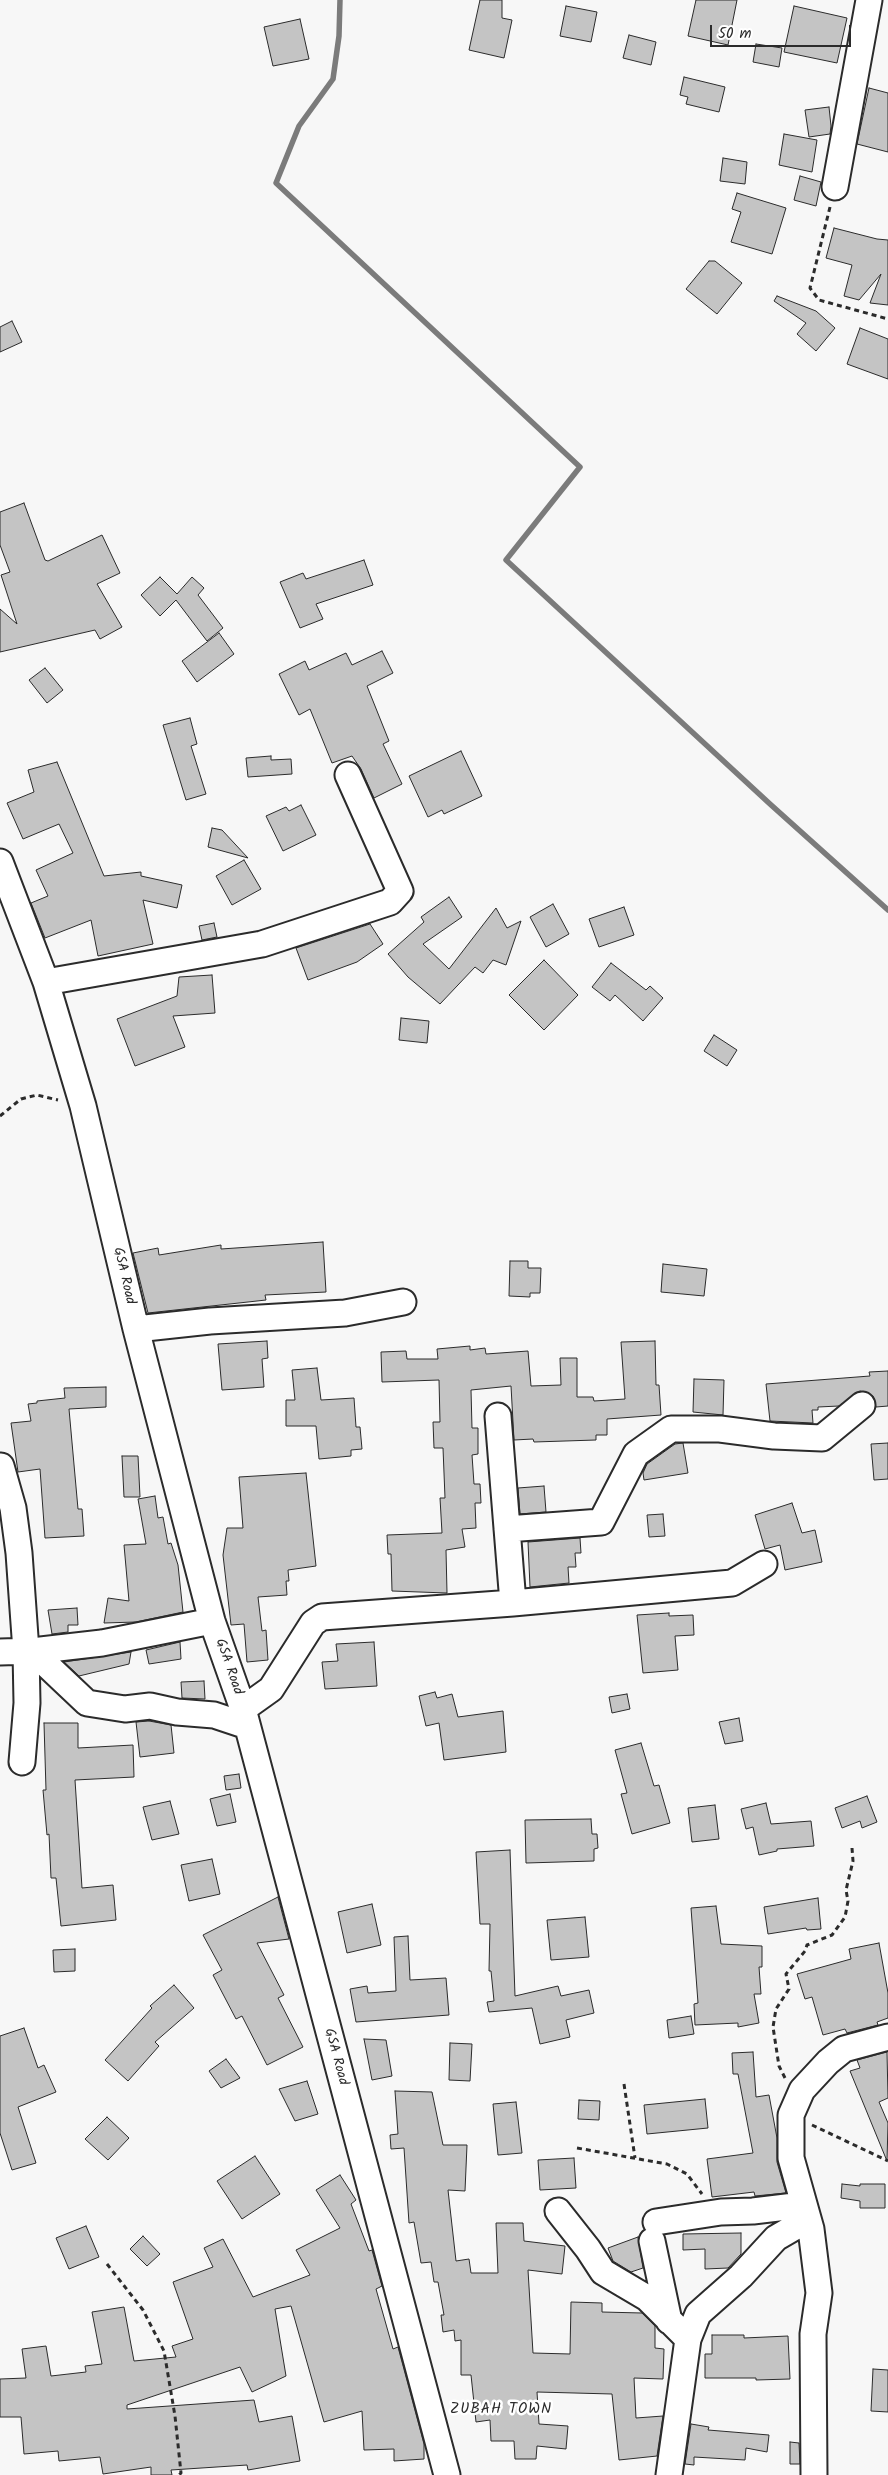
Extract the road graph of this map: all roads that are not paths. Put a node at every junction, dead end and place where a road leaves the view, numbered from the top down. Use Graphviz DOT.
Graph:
graph roads {
  1 [pos="869,0"];
  2 [pos="835,187"];
  3 [pos="348,775"];
  4 [pos="0,862"];
  5 [pos="46,982"];
  6 [pos="403,1302"];
  7 [pos="136,1329"];
  8 [pos="862,1406"];
  9 [pos="498,1416"];
  10 [pos="1,1466"];
  11 [pos="507,1529"];
  12 [pos="764,1564"];
  13 [pos="514,1603"];
  14 [pos="212,1621"];
  15 [pos="29,1651"];
  16 [pos="0,1652"];
  17 [pos="245,1718"];
  18 [pos="22,1762"];
  19 [pos="888,2036"];
  20 [pos="558,2211"];
  21 [pos="805,2213"];
  22 [pos="669,2321"];
  23 [pos="688,2339"];
  24 [pos="447,2475"];
  25 [pos="669,2475"];
  26 [pos="814,2475"];
  1 -- 2 [label="street"];
  3 -- 5 [label="street"];
  4 -- 5 [label="street, GSA Road"];
  5 -- 7 [label="street, GSA Road"];
  6 -- 7 [label="street"];
  7 -- 14 [label="street, GSA Road"];
  8 -- 11 [label="street"];
  9 -- 11 [label="street"];
  10 -- 15 [label="street"];
  11 -- 13 [label="street"];
  12 -- 13 [label="street"];
  13 -- 17 [label="street"];
  14 -- 15 [label="street"];
  14 -- 17 [label="street, GSA Road"];
  15 -- 16 [label="street"];
  15 -- 17 [label="street"];
  15 -- 18 [label="street"];
  17 -- 24 [label="street, GSA Road"];
  19 -- 21 [label="street"];
  20 -- 22 [label="street"];
  21 -- 22 [label="street"];
  21 -- 23 [label="street"];
  21 -- 26 [label="street"];
  22 -- 23 [label="street"];
  23 -- 25 [label="street"];
}
